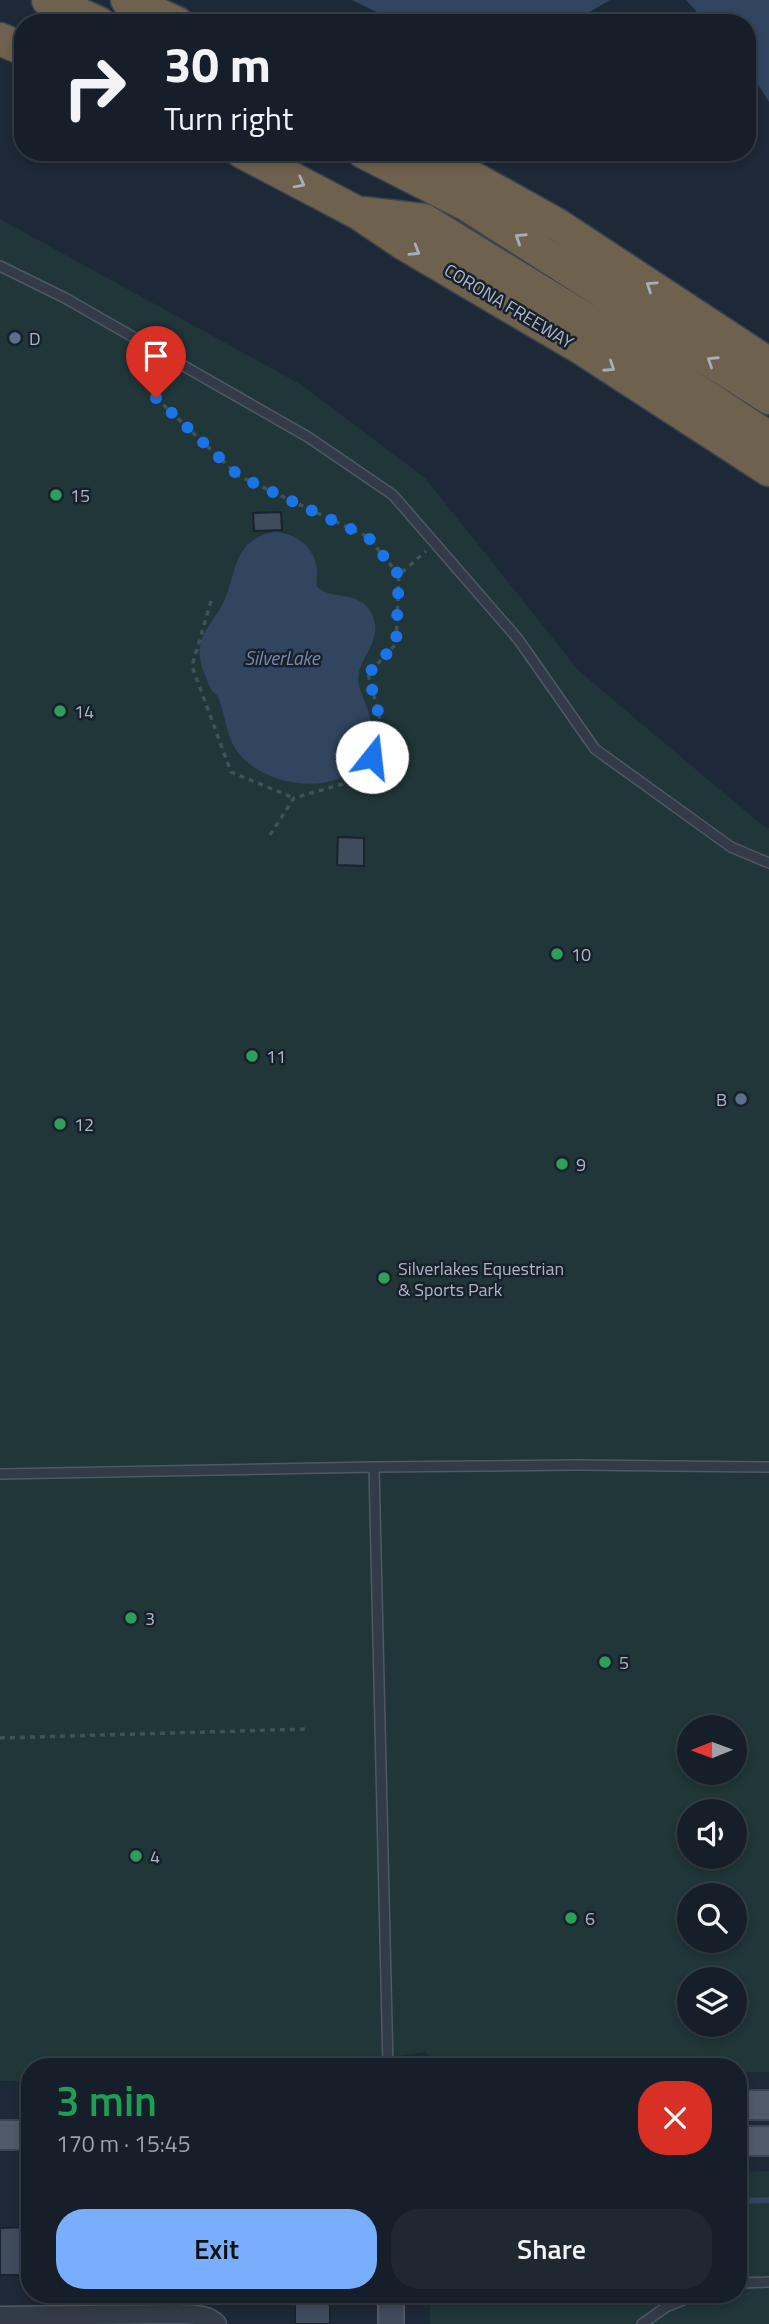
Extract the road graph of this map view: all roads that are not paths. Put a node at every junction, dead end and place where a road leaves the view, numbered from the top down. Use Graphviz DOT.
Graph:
graph roads {
  1 [pos="48,0"];
  2 [pos="127,0"];
  3 [pos="79,14"];
  4 [pos="157,14"];
  5 [pos="259,161"];
  6 [pos="381,161"];
  7 [pos="443,161"];
  8 [pos="358,213"];
  9 [pos="0,266"];
  10 [pos="769,364"];
  11 [pos="769,398"];
  12 [pos="769,438"];
  13 [pos="769,470"];
  14 [pos="769,863"];
  15 [pos="374,1467"];
  16 [pos="769,1467"];
  17 [pos="0,1474"];
  18 [pos="388,2058"];
  19 [pos="747,2105"];
  20 [pos="769,2105"];
  21 [pos="21,2134"];
  22 [pos="0,2135"];
  23 [pos="747,2141"];
  24 [pos="769,2141"];
  25 [pos="769,2282"];
  26 [pos="747,2283"];
  27 [pos="391,2303"];
  28 [pos="674,2303"];
  29 [pos="0,2316"];
  30 [pos="215,2322"];
  31 [pos="391,2324"];
  32 [pos="642,2324"];
  1 -- 3 [label="highway"];
  2 -- 4 [label="highway"];
  5 -- 8 [label="highway, CORONA FREEWAY, one-way"];
  11 -- 6 [label="highway, one-way"];
  10 -- 7 [label="highway, one-way"];
  8 -- 12 [label="highway"];
  8 -- 13 [label="highway, CORONA FREEWAY, one-way"];
  9 -- 14 [label="lane"];
  15 -- 16 [label="lane"];
  15 -- 17 [label="lane"];
  15 -- 18 [label="lane"];
  19 -- 20 [label="main road"];
  21 -- 22 [label="main road"];
  23 -- 24 [label="main road"];
  25 -- 26 [label="lane"];
  27 -- 31 [label="street"];
  28 -- 32 [label="lane"];
  29 -- 30 [label="street"];
}
